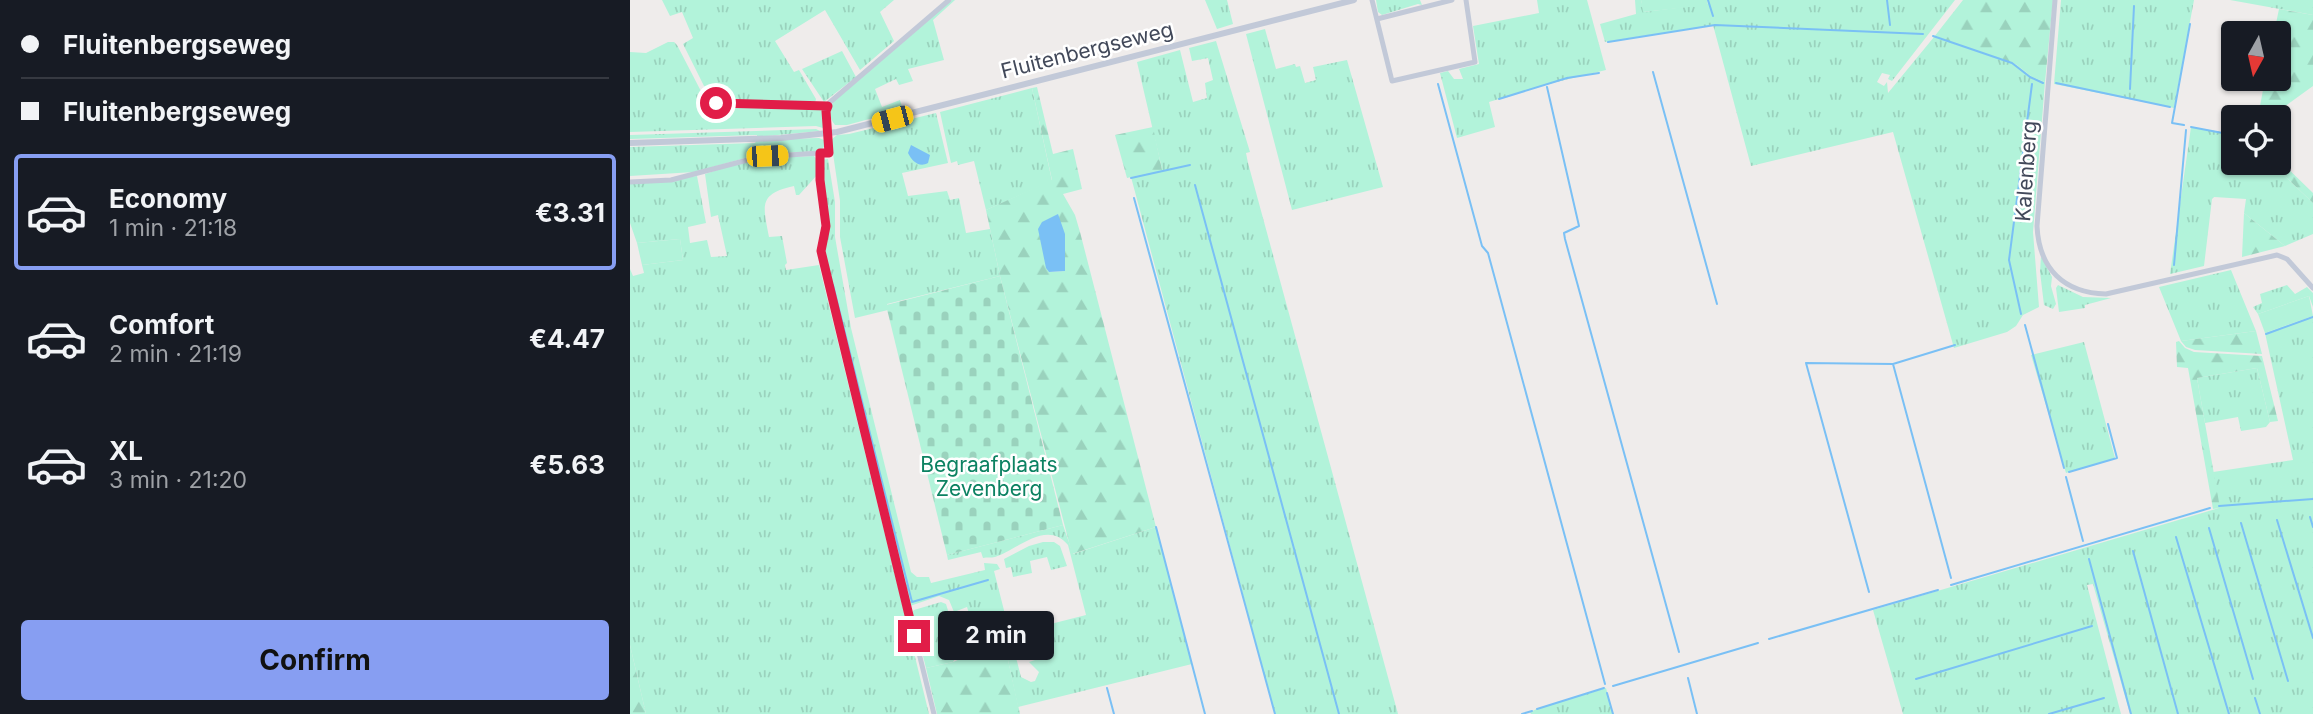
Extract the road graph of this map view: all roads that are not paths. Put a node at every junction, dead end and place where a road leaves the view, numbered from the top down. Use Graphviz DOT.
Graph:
graph roads {
  1 [pos="949,0"];
  2 [pos="1353,0"];
  3 [pos="1373,0"];
  4 [pos="1452,0"];
  5 [pos="1465,0"];
  6 [pos="2055,0"];
  7 [pos="1377,19"];
  8 [pos="701,102"];
  9 [pos="828,106"];
  10 [pos="828,134"];
  11 [pos="630,143"];
  12 [pos="820,153"];
  13 [pos="630,181"];
  14 [pos="2313,288"];
  15 [pos="934,714"];
  1 -- 9 [label="street"];
  2 -- 10 [label="street, Fluitenbergseweg"];
  3 -- 7 [label="street"];
  4 -- 7 [label="street"];
  5 -- 7 [label="street"];
  6 -- 14 [label="street, Kalenberg"];
  8 -- 9 [label="street"];
  9 -- 10 [label="street"];
  10 -- 11 [label="street, Fluitenbergseweg"];
  10 -- 12 [label="street"];
  12 -- 13 [label="street"];
  12 -- 15 [label="street"];
}
